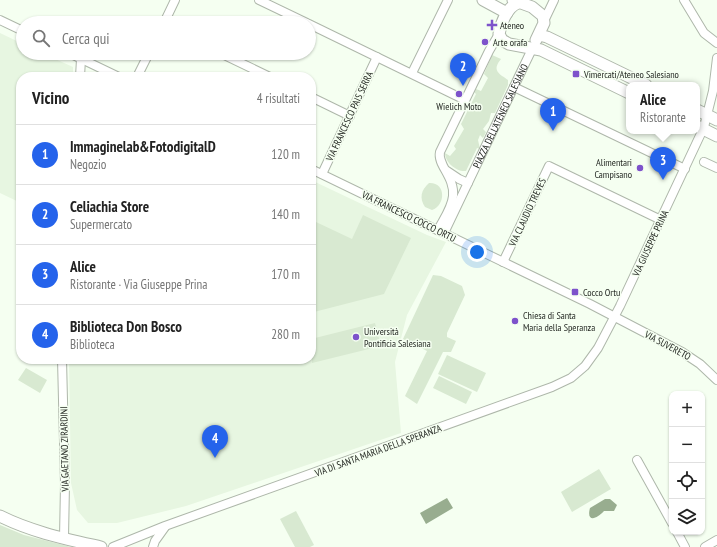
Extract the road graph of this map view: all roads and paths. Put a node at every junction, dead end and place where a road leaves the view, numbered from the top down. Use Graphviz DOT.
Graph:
graph roads {
  1 [pos="175,0"];
  2 [pos="259,0"];
  3 [pos="448,0"];
  4 [pos="482,0"];
  5 [pos="554,0"];
  6 [pos="684,0"];
  7 [pos="515,2"];
  8 [pos="507,13"];
  9 [pos="167,16"];
  10 [pos="292,16"];
  11 [pos="0,20"];
  12 [pos="544,21"];
  13 [pos="16,28"];
  14 [pos="316,28"];
  15 [pos="499,34"];
  16 [pos="539,35"];
  17 [pos="717,43"];
  18 [pos="532,49"];
  19 [pos="377,57"];
  20 [pos="717,58"];
  21 [pos="81,60"];
  22 [pos="83,60"];
  23 [pos="146,60"];
  24 [pos="235,60"];
  25 [pos="80,72"];
  26 [pos="108,72"];
  27 [pos="140,72"];
  28 [pos="260,72"];
  29 [pos="412,73"];
  30 [pos="640,82"];
  31 [pos="514,87"];
  32 [pos="626,92"];
  33 [pos="316,99"];
  34 [pos="465,100"];
  35 [pos="700,111"];
  36 [pos="350,116"];
  37 [pos="712,117"];
  38 [pos="700,128"];
  39 [pos="698,134"];
  40 [pos="717,136"];
  41 [pos="704,162"];
  42 [pos="717,168"];
  43 [pos="685,169"];
  44 [pos="446,170"];
  45 [pos="316,171"];
  46 [pos="322,174"];
  47 [pos="468,183"];
  48 [pos="661,220"];
  49 [pos="441,232"];
  50 [pos="503,262"];
  51 [pos="615,317"];
  52 [pos="62,364"];
  53 [pos="717,380"];
  54 [pos="637,460"];
  55 [pos="0,516"];
  56 [pos="669,518"];
  57 [pos="165,526"];
  58 [pos="679,535"];
  59 [pos="64,538"];
  60 [pos="717,540"];
  61 [pos="101,547"];
  62 [pos="113,547"];
  63 [pos="153,547"];
  64 [pos="685,547"];
  65 [pos="705,547"];
  1 -- 9 [label="street"];
  2 -- 10 [label="street"];
  3 -- 29 [label="street"];
  4 -- 8 [label="street"];
  5 -- 12 [label="street"];
  6 -- 17 [label="street"];
  7 -- 8 [label="street"];
  7 -- 12 [label="street"];
  8 -- 15 [label="street"];
  11 -- 13 [label="street"];
  12 -- 16 [label="street, PIAZZA DELL'ATENEO SALESIANO"];
  14 -- 19 [label="street"];
  15 -- 18 [label="street"];
  15 -- 34 [label="street"];
  16 -- 18 [label="street, PIAZZA DELL'ATENEO SALESIANO"];
  16 -- 30 [label="street"];
  18 -- 31 [label="street, PIAZZA DELL'ATENEO SALESIANO"];
  18 -- 32 [label="street"];
  19 -- 29 [label="street"];
  19 -- 36 [label="street, VIA FRANCESCO PAIS SERRA"];
  20 -- 37 [label="street, VIA GIUSEPPE PRINA"];
  21 -- 25 [label="street"];
  22 -- 26 [label="street"];
  23 -- 27 [label="street"];
  24 -- 28 [label="street"];
  29 -- 34 [label="street"];
  31 -- 43 [label="street"];
  31 -- 47 [label="street, PIAZZA DELL'ATENEO SALESIANO"];
  33 -- 36 [label="street"];
  34 -- 44 [label="street"];
  35 -- 37 [label="street"];
  36 -- 46 [label="street, VIA FRANCESCO PAIS SERRA"];
  37 -- 38 [label="street, VIA GIUSEPPE PRINA"];
  38 -- 40 [label="street"];
  39 -- 43 [label="street, VIA GIUSEPPE PRINA"];
  41 -- 42 [label="street"];
  43 -- 48 [label="street, VIA GIUSEPPE PRINA"];
  44 -- 47 [label="street"];
  44 -- 49 [label="street"];
  45 -- 46 [label="street, VIA FRANCESCO COCCO ORTU"];
  46 -- 49 [label="street, VIA FRANCESCO COCCO ORTU"];
  47 -- 49 [label="street, PIAZZA DELL'ATENEO SALESIANO"];
  48 -- 50 [label="street, VIA CLAUDIO TREVES"];
  48 -- 51 [label="street, VIA GIUSEPPE PRINA"];
  49 -- 50 [label="street, VIA FRANCESCO COCCO ORTU"];
  50 -- 51 [label="street, VIA FRANCESCO COCCO ORTU"];
  51 -- 53 [label="street, VIA SUVERETO"];
  51 -- 57 [label="street, VIA DI SANTA MARIA DELLA SPERANZA"];
  52 -- 59 [label="street, VIA GAETANO ZIRARDINI"];
  54 -- 56 [label="street"];
  55 -- 59 [label="street"];
  57 -- 62 [label="street, VIA DI SANTA MARIA DELLA SPERANZA"];
  57 -- 63 [label="street"];
  58 -- 64 [label="street"];
  59 -- 61 [label="street"];
  60 -- 65 [label="street"];
}
